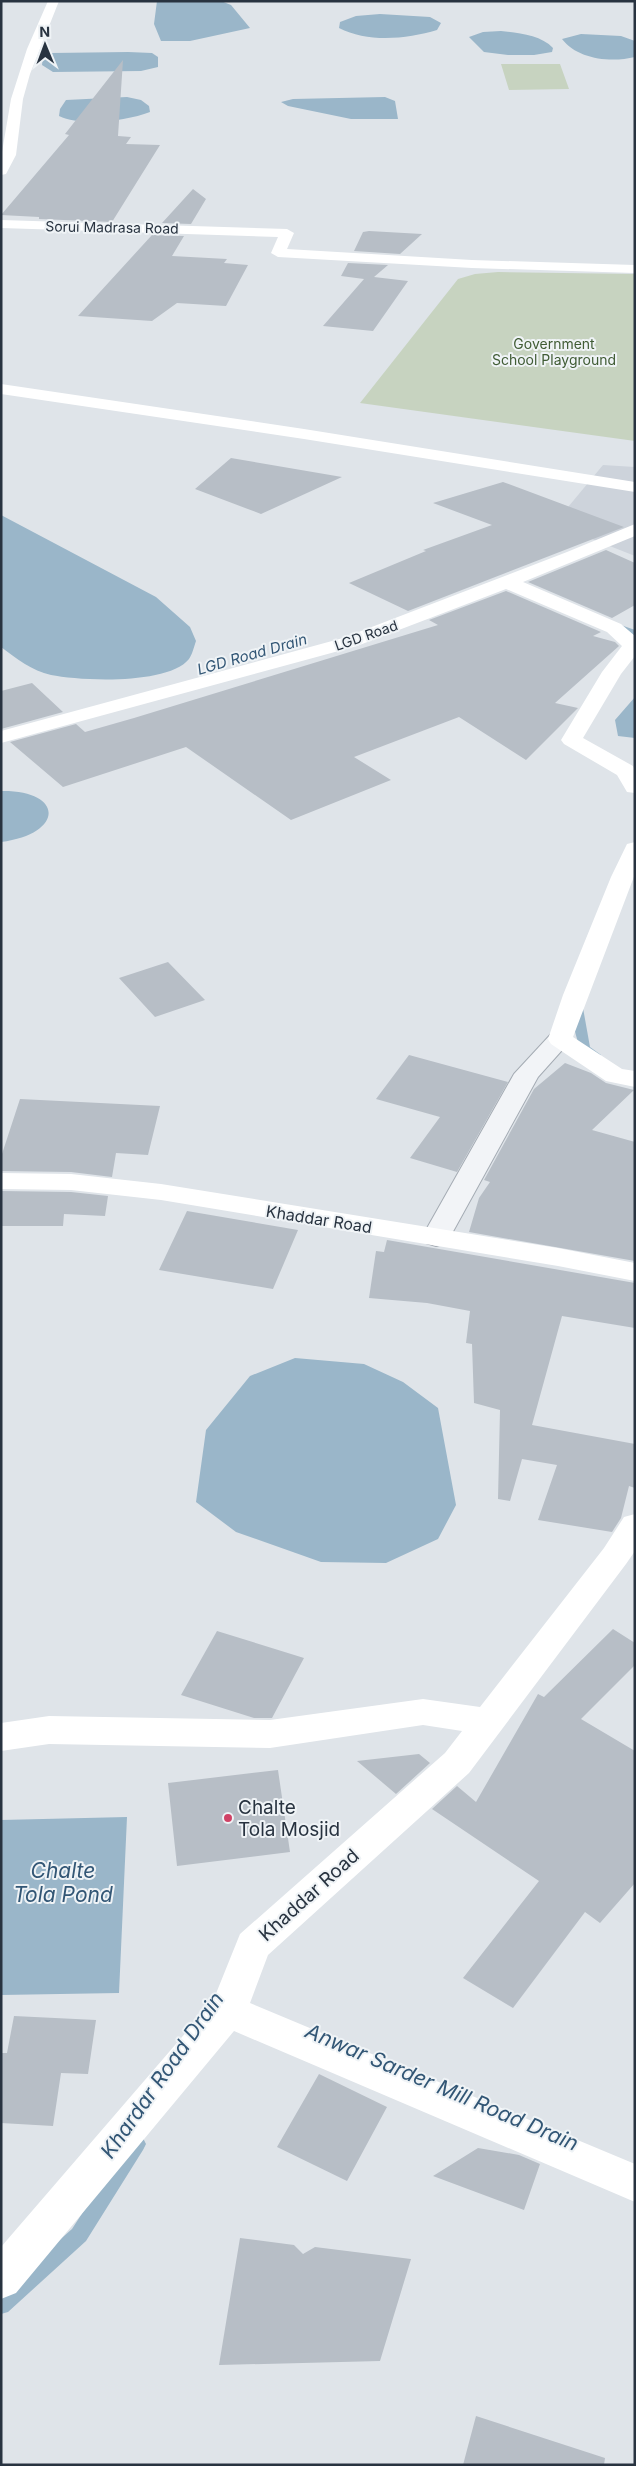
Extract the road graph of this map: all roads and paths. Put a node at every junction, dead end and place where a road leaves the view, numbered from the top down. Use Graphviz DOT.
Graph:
graph roads {
  1 [pos="54,1"];
  2 [pos="1,171"];
  3 [pos="1,224"];
  4 [pos="635,270"];
  5 [pos="1,389"];
  6 [pos="635,487"];
  7 [pos="635,529"];
  8 [pos="506,582"];
  9 [pos="1,737"];
  10 [pos="635,787"];
  11 [pos="635,849"];
  12 [pos="560,1039"];
  13 [pos="635,1079"];
  14 [pos="1,1181"];
  15 [pos="436,1237"];
  16 [pos="635,1272"];
  17 [pos="635,1525"];
  18 [pos="488,1722"];
  19 [pos="1,1737"];
  20 [pos="228,2011"];
  21 [pos="635,2183"];
  22 [pos="1,2278"];
  1 -- 2 [label="street"];
  3 -- 4 [label="street, Sorui Madrasa Road"];
  5 -- 6 [label="street"];
  7 -- 8 [label="street, LGD Road"];
  8 -- 9 [label="street, LGD Road"];
  8 -- 10 [label="street"];
  11 -- 12 [label="street"];
  12 -- 13 [label="street"];
  12 -- 15 [label="street"];
  14 -- 15 [label="street, Khaddar Road"];
  15 -- 16 [label="street, Khaddar Road"];
  17 -- 18 [label="street, Khaddar Road"];
  18 -- 19 [label="street"];
  18 -- 20 [label="street, Khaddar Road"];
  20 -- 21 [label="street"];
  20 -- 22 [label="street, Khaddar Road"];
}
